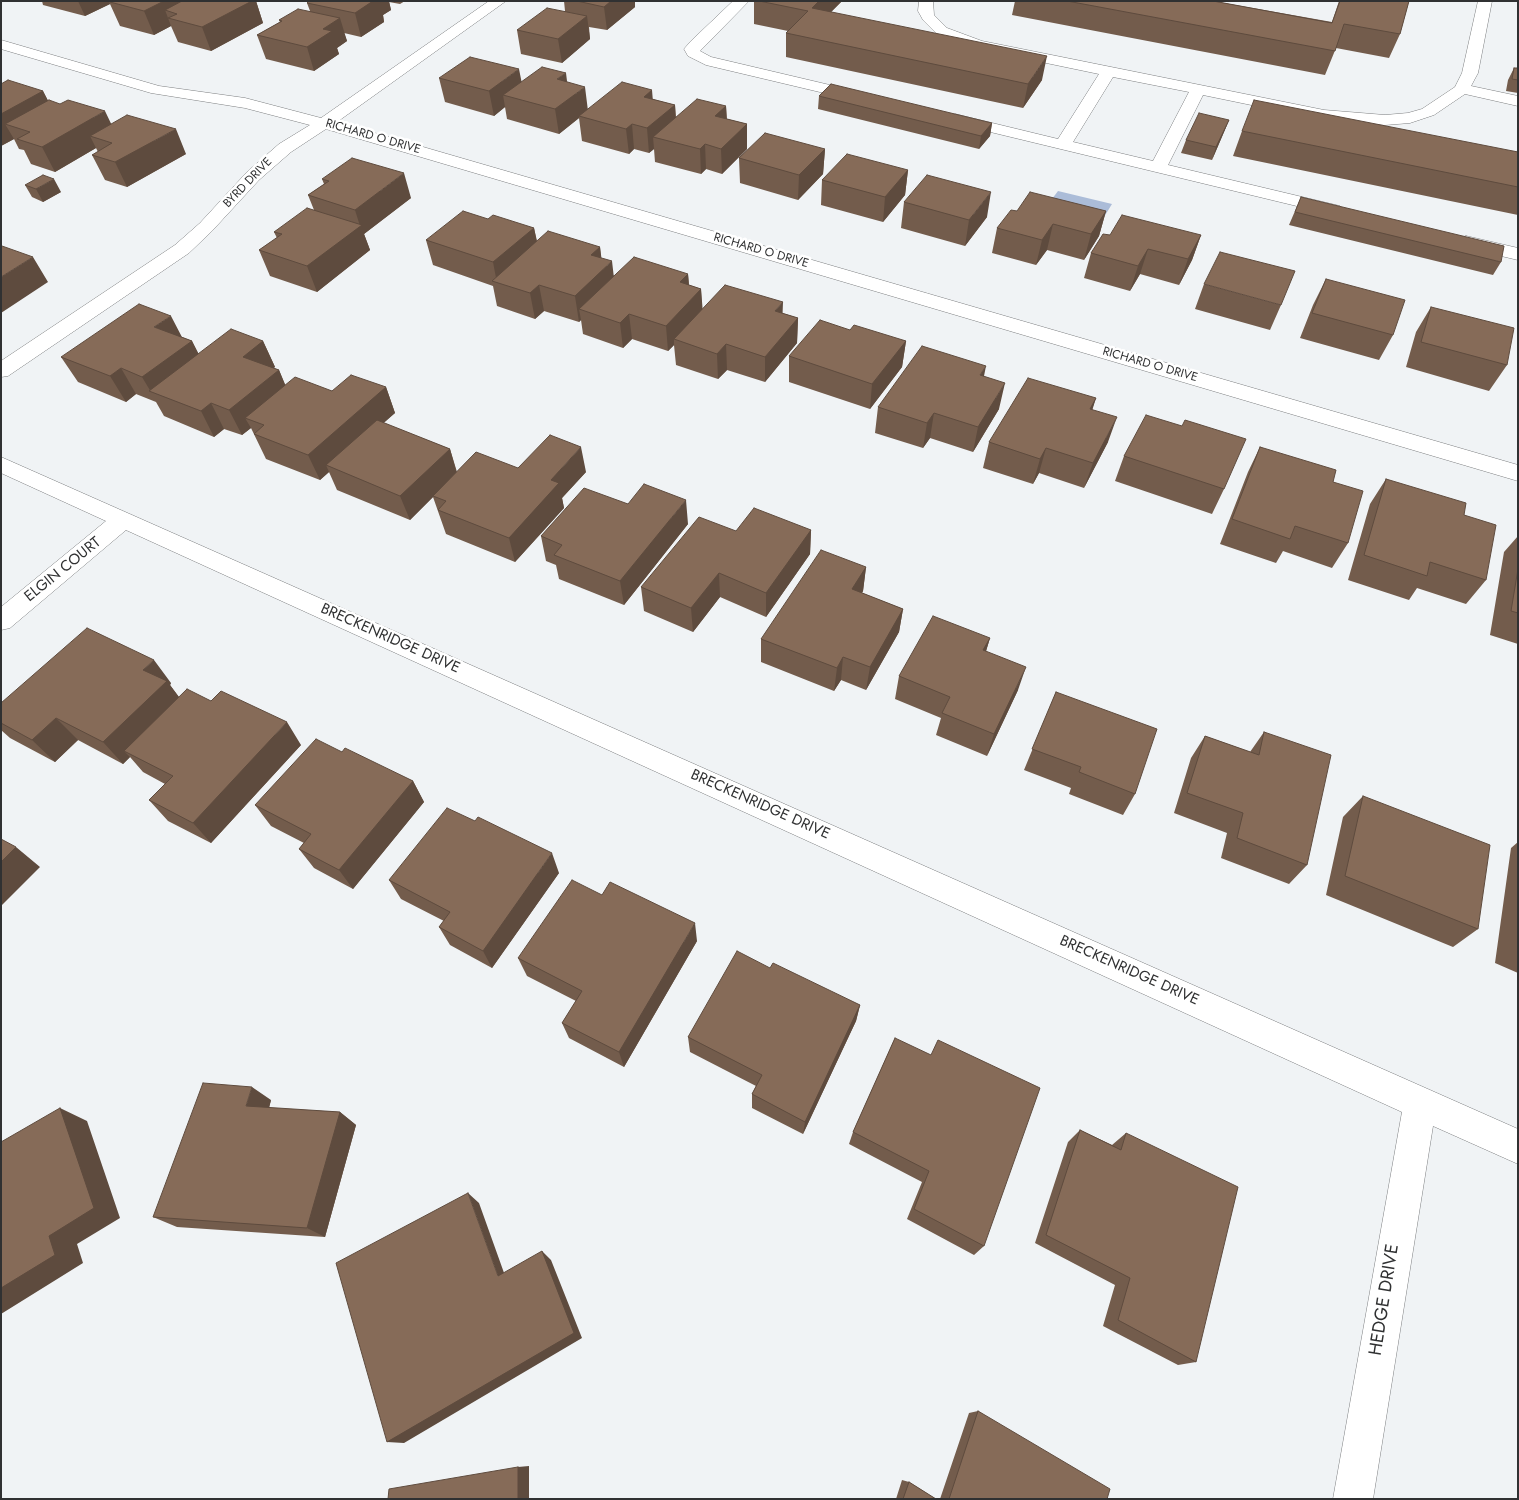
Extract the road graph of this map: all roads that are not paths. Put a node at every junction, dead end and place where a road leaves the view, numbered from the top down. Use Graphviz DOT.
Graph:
graph roads {
  1 [pos="499,1"];
  2 [pos="742,1"];
  3 [pos="926,1"];
  4 [pos="1484,1"];
  5 [pos="1,44"];
  6 [pos="1108,72"];
  7 [pos="1462,89"];
  8 [pos="1198,90"];
  9 [pos="879,101"];
  10 [pos="1518,101"];
  11 [pos="942,116"];
  12 [pos="324,122"];
  13 [pos="1063,145"];
  14 [pos="1158,168"];
  15 [pos="1351,214"];
  16 [pos="1454,239"];
  17 [pos="1518,254"];
  18 [pos="1,371"];
  19 [pos="1,464"];
  20 [pos="1518,473"];
  21 [pos="124,519"];
  22 [pos="1,621"];
  23 [pos="1420,1102"];
  24 [pos="1518,1147"];
  25 [pos="1352,1499"];
  1 -- 12 [label="street, BYRD DRIVE"];
  2 -- 9 [label="street"];
  3 -- 6 [label="street"];
  4 -- 7 [label="street"];
  5 -- 12 [label="street, RICHARD O DRIVE"];
  6 -- 8 [label="street"];
  6 -- 13 [label="street"];
  7 -- 8 [label="street"];
  7 -- 10 [label="street"];
  8 -- 14 [label="street"];
  11 -- 13 [label="street"];
  12 -- 18 [label="street, BYRD DRIVE"];
  12 -- 20 [label="street, RICHARD O DRIVE"];
  13 -- 14 [label="street"];
  14 -- 15 [label="street"];
  16 -- 17 [label="street"];
  19 -- 21 [label="street, BRECKENRIDGE DRIVE"];
  21 -- 22 [label="street, ELGIN COURT"];
  21 -- 23 [label="street, BRECKENRIDGE DRIVE"];
  23 -- 24 [label="street, BRECKENRIDGE DRIVE"];
  23 -- 25 [label="street, HEDGE DRIVE"];
}
